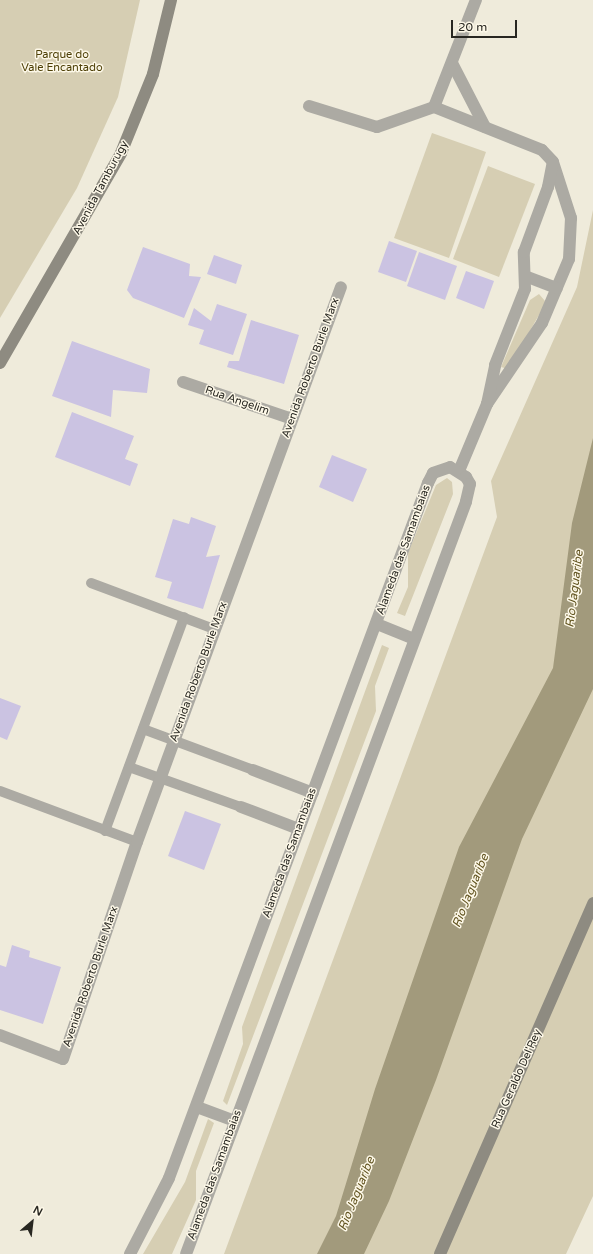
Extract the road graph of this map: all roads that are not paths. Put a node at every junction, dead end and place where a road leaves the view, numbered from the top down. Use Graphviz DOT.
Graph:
graph roads {
  1 [pos="171,0"];
  2 [pos="476,0"];
  3 [pos="452,63"];
  4 [pos="309,106"];
  5 [pos="434,107"];
  6 [pos="485,127"];
  7 [pos="553,162"];
  8 [pos="525,276"];
  9 [pos="341,287"];
  10 [pos="557,288"];
  11 [pos="0,363"];
  12 [pos="183,382"];
  13 [pos="487,404"];
  14 [pos="292,419"];
  15 [pos="459,471"];
  16 [pos="91,583"];
  17 [pos="184,618"];
  18 [pos="377,624"];
  19 [pos="214,628"];
  20 [pos="414,639"];
  21 [pos="143,729"];
  22 [pos="174,740"];
  23 [pos="129,767"];
  24 [pos="253,770"];
  25 [pos="160,778"];
  26 [pos="0,791"];
  27 [pos="313,793"];
  28 [pos="241,808"];
  29 [pos="299,829"];
  30 [pos="105,831"];
  31 [pos="136,842"];
  32 [pos="593,903"];
  33 [pos="0,1035"];
  34 [pos="197,1106"];
  35 [pos="235,1121"];
  36 [pos="130,1254"];
  37 [pos="186,1254"];
  38 [pos="440,1254"];
  1 -- 11 [label="main road, Avenida Tamburugy"];
  2 -- 3 [label="street"];
  3 -- 5 [label="street"];
  3 -- 6 [label="street"];
  4 -- 5 [label="street"];
  5 -- 6 [label="street"];
  6 -- 7 [label="street"];
  7 -- 8 [label="street"];
  7 -- 10 [label="street"];
  8 -- 10 [label="street"];
  8 -- 13 [label="street"];
  9 -- 14 [label="street, Avenida Roberto Burle Marx"];
  10 -- 13 [label="street"];
  12 -- 14 [label="street, Rua Angelim"];
  13 -- 15 [label="street"];
  14 -- 19 [label="street, Avenida Roberto Burle Marx"];
  15 -- 18 [label="street, Alameda das Samambaias"];
  15 -- 20 [label="street, Alameda das Samambaias"];
  16 -- 17 [label="lane"];
  17 -- 19 [label="lane"];
  17 -- 21 [label="lane"];
  18 -- 20 [label="street"];
  18 -- 27 [label="street, Alameda das Samambaias"];
  19 -- 22 [label="street, Avenida Roberto Burle Marx"];
  20 -- 35 [label="street, Alameda das Samambaias"];
  21 -- 22 [label="lane"];
  21 -- 23 [label="lane"];
  22 -- 24 [label="lane"];
  22 -- 25 [label="street, Avenida Roberto Burle Marx"];
  23 -- 25 [label="lane"];
  23 -- 30 [label="lane"];
  24 -- 27 [label="street"];
  25 -- 28 [label="lane"];
  25 -- 31 [label="street, Avenida Roberto Burle Marx"];
  26 -- 30 [label="lane"];
  27 -- 29 [label="street, Alameda das Samambaias"];
  28 -- 29 [label="street"];
  29 -- 34 [label="street, Alameda das Samambaias"];
  30 -- 31 [label="lane"];
  31 -- 33 [label="street, Avenida Roberto Burle Marx"];
  32 -- 38 [label="main road, Rua Geraldo Del'Rey"];
  34 -- 35 [label="street"];
  34 -- 36 [label="street, Alameda das Samambaias"];
  35 -- 37 [label="street, Alameda das Samambaias"];
}
